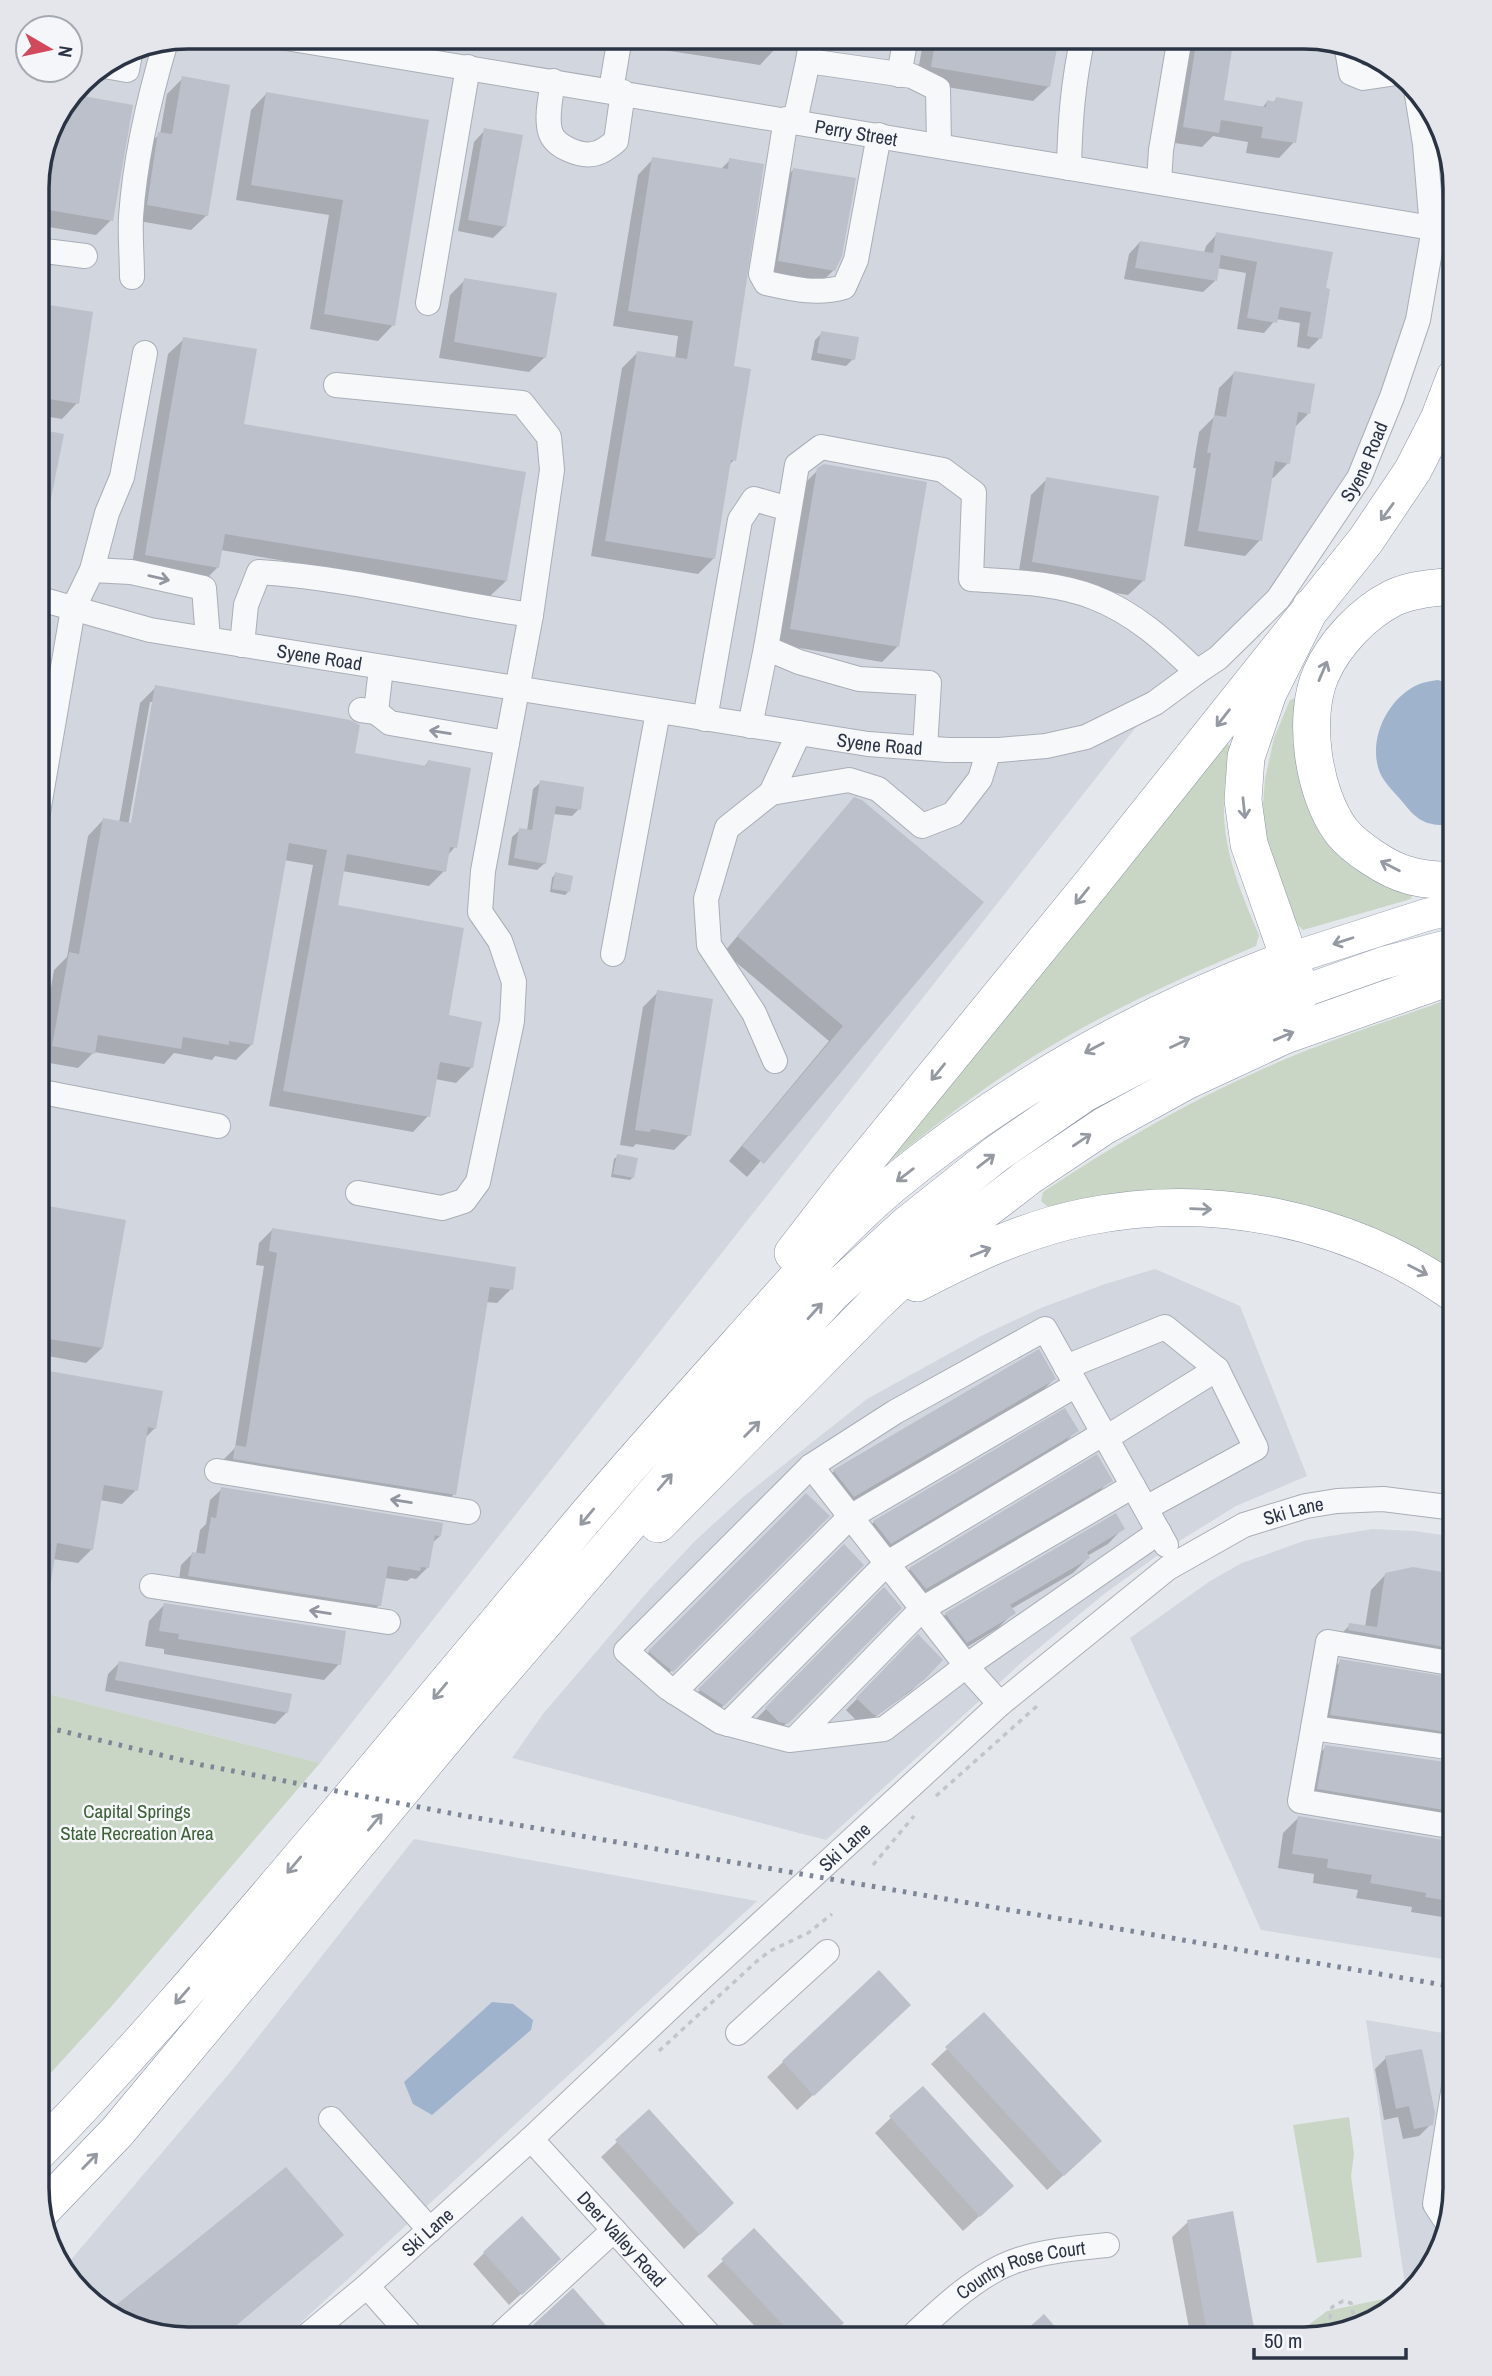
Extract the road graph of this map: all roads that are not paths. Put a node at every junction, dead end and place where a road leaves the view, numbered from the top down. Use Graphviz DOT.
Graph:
graph roads {
  1 [pos="383,49"];
  2 [pos="619,49"];
  3 [pos="810,49"];
  4 [pos="904,49"];
  5 [pos="1080,49"];
  6 [pos="1178,49"];
  7 [pos="163,52"];
  8 [pos="1349,57"];
  9 [pos="468,67"];
  10 [pos="900,75"];
  11 [pos="1385,75"];
  12 [pos="554,81"];
  13 [pos="617,91"];
  14 [pos="1419,110"];
  15 [pos="790,120"];
  16 [pos="879,135"];
  17 [pos="939,145"];
  18 [pos="1069,167"];
  19 [pos="1159,182"];
  20 [pos="1432,228"];
  21 [pos="49,252"];
  22 [pos="85,256"];
  23 [pos="132,277"];
  24 [pos="428,303"];
  25 [pos="145,353"];
  26 [pos="336,385"];
  27 [pos="1443,405"];
  28 [pos="789,509"];
  29 [pos="92,570"];
  30 [pos="1443,587"];
  31 [pos="49,602"];
  32 [pos="1311,607"];
  33 [pos="73,609"];
  34 [pos="531,615"];
  35 [pos="208,639"];
  36 [pos="242,645"];
  37 [pos="765,649"];
  38 [pos="381,668"];
  39 [pos="1197,672"];
  40 [pos="517,690"];
  41 [pos="658,712"];
  42 [pos="705,719"];
  43 [pos="750,726"];
  44 [pos="799,733"];
  45 [pos="507,743"];
  46 [pos="49,748"];
  47 [pos="925,748"];
  48 [pos="989,750"];
  49 [pos="771,793"];
  50 [pos="1443,880"];
  51 [pos="1443,911"];
  52 [pos="1443,947"];
  53 [pos="613,954"];
  54 [pos="1295,975"];
  55 [pos="1443,979"];
  56 [pos="775,1061"];
  57 [pos="49,1093"];
  58 [pos="218,1126"];
  59 [pos="358,1193"];
  60 [pos="1443,1285"];
  61 [pos="875,1304"];
  62 [pos="1217,1369"];
  63 [pos="1071,1376"];
  64 [pos="1105,1435"];
  65 [pos="631,1464"];
  66 [pos="811,1466"];
  67 [pos="217,1471"];
  68 [pos="1133,1486"];
  69 [pos="1443,1506"];
  70 [pos="1146,1508"];
  71 [pos="468,1512"];
  72 [pos="850,1517"];
  73 [pos="1159,1532"];
  74 [pos="1176,1563"];
  75 [pos="886,1564"];
  76 [pos="152,1586"];
  77 [pos="922,1609"];
  78 [pos="388,1622"];
  79 [pos="1443,1662"];
  80 [pos="967,1666"];
  81 [pos="674,1692"];
  82 [pos="1000,1704"];
  83 [pos="461,1719"];
  84 [pos="728,1724"];
  85 [pos="1313,1728"];
  86 [pos="795,1739"];
  87 [pos="1443,1746"];
  88 [pos="1443,1825"];
  89 [pos="827,1952"];
  90 [pos="738,2034"];
  91 [pos="331,2119"];
  92 [pos="531,2139"];
  93 [pos="49,2141"];
  94 [pos="1443,2154"];
  95 [pos="50,2202"];
  96 [pos="1441,2213"];
  97 [pos="430,2230"];
  98 [pos="614,2230"];
  99 [pos="1107,2245"];
  100 [pos="367,2286"];
  101 [pos="317,2327"];
  102 [pos="403,2327"];
  103 [pos="509,2327"];
  104 [pos="702,2327"];
  105 [pos="923,2327"];
  1 -- 9 [label="street, Perry Street"];
  2 -- 13 [label="street"];
  3 -- 10 [label="street"];
  3 -- 15 [label="street"];
  4 -- 10 [label="street"];
  5 -- 18 [label="street"];
  6 -- 19 [label="street"];
  7 -- 23 [label="street"];
  8 -- 11 [label="street"];
  9 -- 12 [label="street, Perry Street"];
  9 -- 24 [label="street"];
  10 -- 17 [label="street"];
  12 -- 13 [label="street, Perry Street"];
  12 -- 13 [label="street"];
  13 -- 15 [label="street, Perry Street"];
  14 -- 20 [label="street, Syene Road"];
  15 -- 16 [label="street, Perry Street"];
  15 -- 16 [label="street"];
  16 -- 17 [label="street, Perry Street"];
  17 -- 18 [label="street, Perry Street"];
  18 -- 19 [label="street, Perry Street"];
  19 -- 20 [label="street, Perry Street"];
  20 -- 39 [label="street, Syene Road"];
  21 -- 22 [label="street"];
  25 -- 29 [label="street"];
  26 -- 34 [label="street"];
  27 -- 32 [label="highway, one-way"];
  28 -- 37 [label="street"];
  28 -- 39 [label="street"];
  28 -- 42 [label="street"];
  29 -- 33 [label="street"];
  29 -- 35 [label="street, one-way"];
  50 -- 30 [label="highway, one-way"];
  31 -- 33 [label="street, Syene Road"];
  32 -- 54 [label="highway, one-way"];
  32 -- 65 [label="highway, one-way"];
  33 -- 35 [label="street, Syene Road"];
  33 -- 46 [label="street"];
  34 -- 36 [label="street"];
  34 -- 40 [label="street"];
  35 -- 36 [label="street, Syene Road"];
  36 -- 38 [label="street, Syene Road"];
  37 -- 43 [label="street"];
  37 -- 47 [label="street"];
  38 -- 40 [label="street, Syene Road"];
  45 -- 38 [label="street, one-way"];
  39 -- 48 [label="street, Syene Road"];
  40 -- 41 [label="street, Syene Road"];
  40 -- 45 [label="street"];
  41 -- 42 [label="street, Syene Road"];
  41 -- 53 [label="street"];
  42 -- 43 [label="street, Syene Road"];
  43 -- 44 [label="street, Syene Road"];
  44 -- 47 [label="street, Syene Road"];
  44 -- 49 [label="street"];
  45 -- 59 [label="street"];
  47 -- 48 [label="street, Syene Road"];
  48 -- 49 [label="street"];
  49 -- 56 [label="street"];
  51 -- 54 [label="main road, one-way"];
  52 -- 54 [label="main road"];
  54 -- 65 [label="highway, one-way"];
  83 -- 54 [label="highway, one-way"];
  61 -- 55 [label="highway, one-way"];
  57 -- 58 [label="street"];
  61 -- 60 [label="highway, one-way"];
  83 -- 61 [label="highway, one-way"];
  62 -- 63 [label="street"];
  62 -- 64 [label="street"];
  62 -- 70 [label="street"];
  63 -- 64 [label="street"];
  63 -- 66 [label="street"];
  63 -- 72 [label="street"];
  64 -- 68 [label="street"];
  64 -- 75 [label="street"];
  65 -- 93 [label="highway, one-way"];
  66 -- 72 [label="street"];
  66 -- 81 [label="street"];
  71 -- 67 [label="street, one-way"];
  68 -- 70 [label="street"];
  68 -- 77 [label="street"];
  69 -- 74 [label="street, Ski Lane"];
  70 -- 73 [label="street"];
  72 -- 75 [label="street"];
  72 -- 81 [label="street"];
  73 -- 74 [label="street"];
  73 -- 80 [label="street"];
  74 -- 82 [label="street, Ski Lane"];
  75 -- 77 [label="street"];
  75 -- 84 [label="street"];
  78 -- 76 [label="street, one-way"];
  77 -- 80 [label="street"];
  77 -- 86 [label="street"];
  79 -- 85 [label="street"];
  80 -- 82 [label="street"];
  80 -- 86 [label="street"];
  81 -- 84 [label="street"];
  82 -- 92 [label="street, Ski Lane"];
  95 -- 83 [label="highway, one-way"];
  84 -- 86 [label="street"];
  85 -- 87 [label="street"];
  85 -- 88 [label="street"];
  89 -- 90 [label="street"];
  91 -- 97 [label="street"];
  92 -- 97 [label="street, Ski Lane"];
  92 -- 98 [label="street, Deer Valley Road"];
  94 -- 96 [label="street"];
  97 -- 100 [label="street, Ski Lane"];
  98 -- 103 [label="street"];
  98 -- 104 [label="street, Deer Valley Road"];
  99 -- 105 [label="street, Country Rose Court"];
  100 -- 101 [label="street, Ski Lane"];
  100 -- 102 [label="street"];
}
